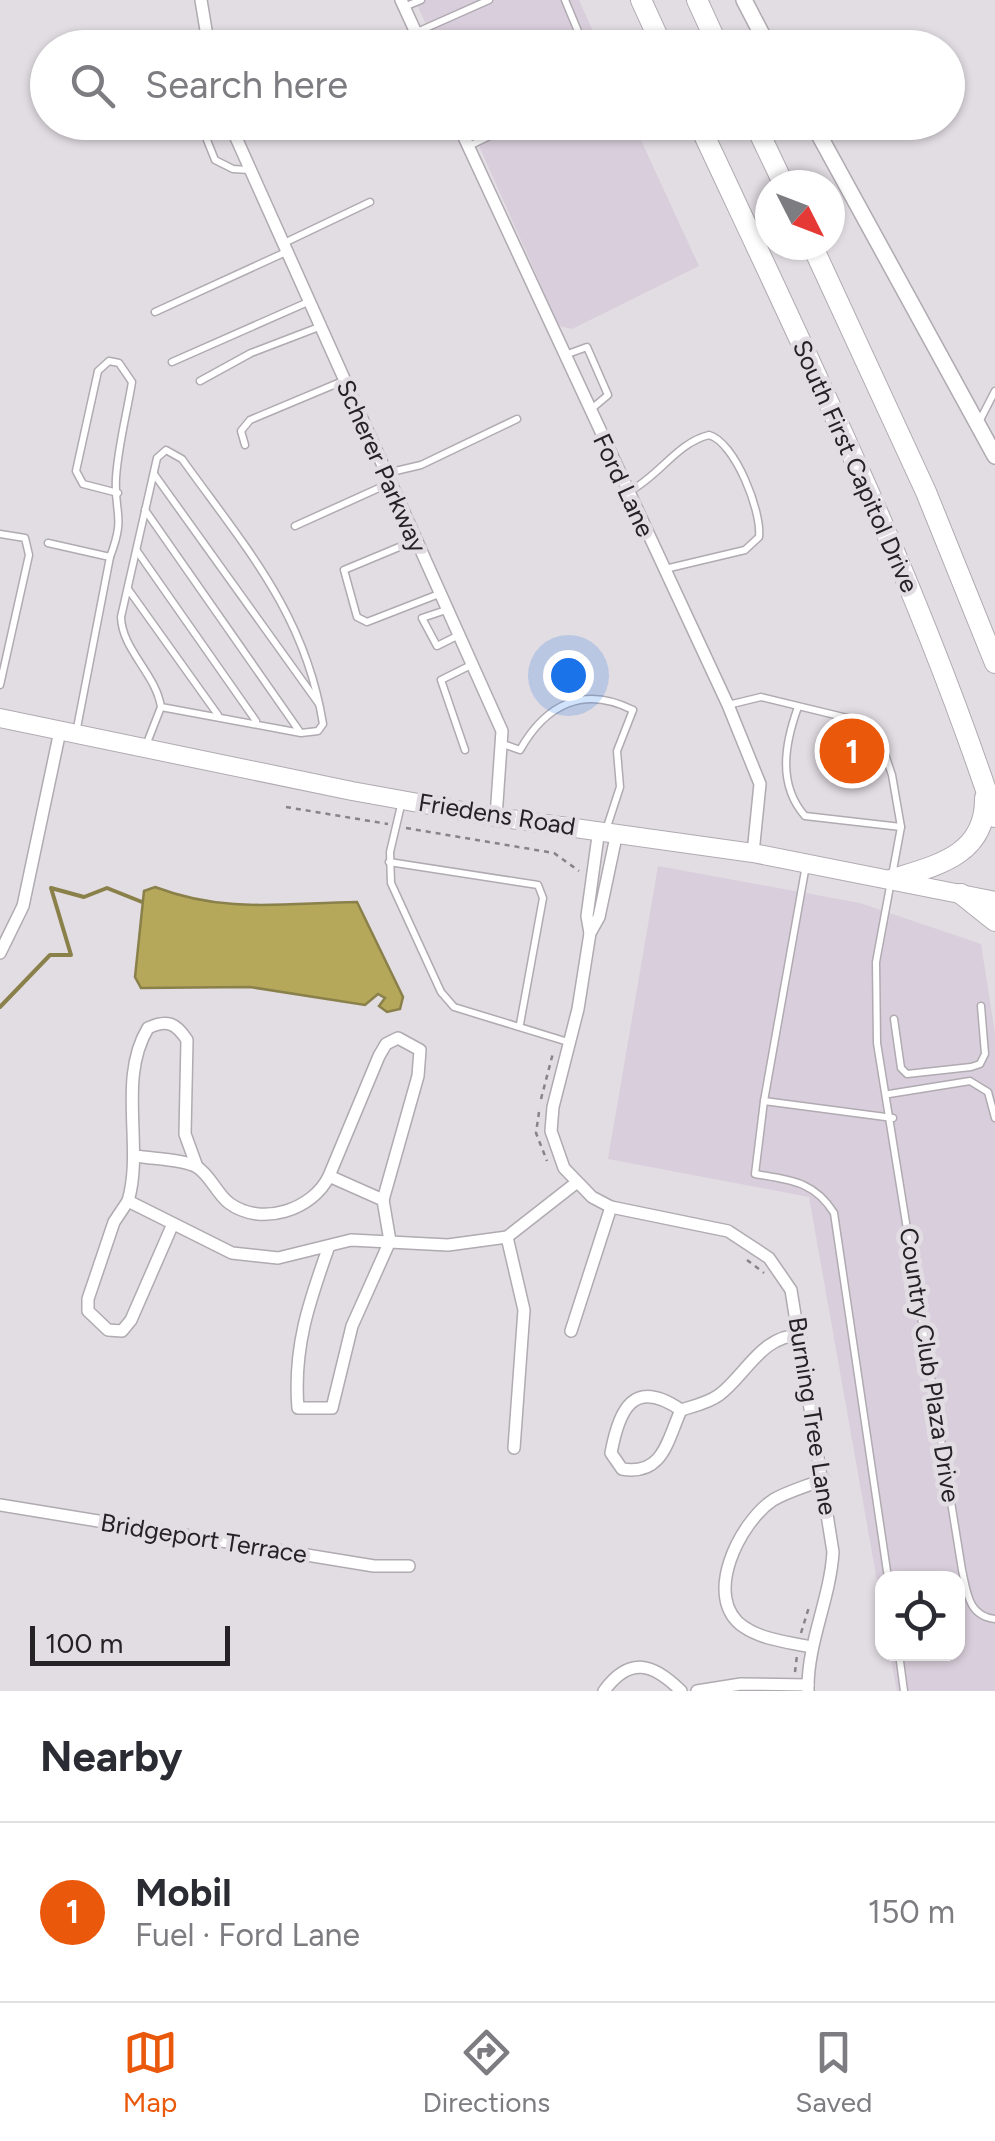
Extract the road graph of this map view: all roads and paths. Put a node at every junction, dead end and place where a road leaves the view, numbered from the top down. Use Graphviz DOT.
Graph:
graph roads {
  1 [pos="201,0"];
  2 [pos="421,0"];
  3 [pos="489,0"];
  4 [pos="565,0"];
  5 [pos="641,0"];
  6 [pos="697,0"];
  7 [pos="744,0"];
  8 [pos="403,3"];
  9 [pos="206,30"];
  10 [pos="415,30"];
  11 [pos="423,30"];
  12 [pos="578,30"];
  13 [pos="655,30"];
  14 [pos="711,30"];
  15 [pos="760,30"];
  16 [pos="207,140"];
  17 [pos="236,140"];
  18 [pos="465,140"];
  19 [pos="480,140"];
  20 [pos="706,140"];
  21 [pos="763,140"];
  22 [pos="822,140"];
  23 [pos="468,146"];
  24 [pos="249,170"];
  25 [pos="777,170"];
  26 [pos="370,202"];
  27 [pos="284,248"];
  28 [pos="819,260"];
  29 [pos="308,302"];
  30 [pos="155,312"];
  31 [pos="319,327"];
  32 [pos="564,356"];
  33 [pos="172,362"];
  34 [pos="200,380"];
  35 [pos="343,380"];
  36 [pos="995,391"];
  37 [pos="589,411"];
  38 [pos="516,419"];
  39 [pos="978,423"];
  40 [pos="245,445"];
  41 [pos="995,456"];
  42 [pos="153,473"];
  43 [pos="388,478"];
  44 [pos="627,493"];
  45 [pos="118,494"];
  46 [pos="145,510"];
  47 [pos="295,526"];
  48 [pos="0,534"];
  49 [pos="416,540"];
  50 [pos="48,543"];
  51 [pos="136,550"];
  52 [pos="110,557"];
  53 [pos="664,570"];
  54 [pos="128,589"];
  55 [pos="440,593"];
  56 [pos="448,610"];
  57 [pos="459,635"];
  58 [pos="995,663"];
  59 [pos="472,664"];
  60 [pos="0,685"];
  61 [pos="320,705"];
  62 [pos="728,705"];
  63 [pos="798,706"];
  64 [pos="161,708"];
  65 [pos="219,716"];
  66 [pos="0,718"];
  67 [pos="257,722"];
  68 [pos="68,732"];
  69 [pos="300,733"];
  70 [pos="502,743"];
  71 [pos="145,749"];
  72 [pos="464,750"];
  73 [pos="985,786"];
  74 [pos="402,800"];
  75 [pos="286,807"];
  76 [pos="496,817"];
  77 [pos="995,817"];
  78 [pos="398,826"];
  79 [pos="901,826"];
  80 [pos="607,831"];
  81 [pos="753,853"];
  82 [pos="390,862"];
  83 [pos="806,864"];
  84 [pos="583,872"];
  85 [pos="893,879"];
  86 [pos="962,894"];
  87 [pos="995,901"];
  88 [pos="995,922"];
  89 [pos="0,953"];
  90 [pos="981,1006"];
  91 [pos="894,1020"];
  92 [pos="520,1024"];
  93 [pos="564,1040"];
  94 [pos="889,1094"];
  95 [pos="764,1100"];
  96 [pos="892,1118"];
  97 [pos="995,1118"];
  98 [pos="136,1156"];
  99 [pos="196,1167"];
  100 [pos="328,1176"];
  101 [pos="572,1188"];
  102 [pos="383,1200"];
  103 [pos="128,1201"];
  104 [pos="612,1207"];
  105 [pos="172,1226"];
  106 [pos="507,1237"];
  107 [pos="390,1241"];
  108 [pos="329,1246"];
  109 [pos="742,1256"];
  110 [pos="766,1274"];
  111 [pos="571,1330"];
  112 [pos="801,1335"];
  113 [pos="681,1410"];
  114 [pos="514,1448"];
  115 [pos="824,1479"];
  116 [pos="0,1505"];
  117 [pos="409,1566"];
  118 [pos="887,1571"];
  119 [pos="812,1597"];
  120 [pos="995,1619"];
  121 [pos="804,1646"];
  122 [pos="900,1661"];
  123 [pos="804,1687"];
  124 [pos="771,1688"];
  125 [pos="604,1691"];
  126 [pos="680,1691"];
  127 [pos="697,1691"];
  128 [pos="904,1691"];
  1 -- 9 [label="street"];
  2 -- 8 [label="lane"];
  3 -- 11 [label="lane"];
  4 -- 12 [label="lane"];
  5 -- 13 [label="highway"];
  6 -- 14 [label="highway"];
  7 -- 15 [label="street"];
  8 -- 10 [label="street"];
  16 -- 24 [label="lane"];
  17 -- 24 [label="street, Scherer Parkway"];
  18 -- 23 [label="street, Ford Lane"];
  19 -- 23 [label="lane"];
  20 -- 73 [label="highway, South First Capitol Drive"];
  21 -- 25 [label="highway"];
  22 -- 39 [label="street"];
  23 -- 32 [label="street, Ford Lane"];
  24 -- 27 [label="street, Scherer Parkway"];
  26 -- 27 [label="lane"];
  27 -- 29 [label="street, Scherer Parkway"];
  27 -- 30 [label="lane"];
  28 -- 58 [label="highway, South First Capitol Drive"];
  29 -- 31 [label="street, Scherer Parkway"];
  29 -- 33 [label="lane"];
  31 -- 34 [label="lane"];
  31 -- 35 [label="street, Scherer Parkway"];
  32 -- 37 [label="street, Ford Lane"];
  32 -- 37 [label="lane"];
  35 -- 40 [label="lane"];
  35 -- 43 [label="street, Scherer Parkway"];
  36 -- 39 [label="lane"];
  37 -- 44 [label="street, Ford Lane"];
  38 -- 43 [label="lane"];
  39 -- 41 [label="street"];
  42 -- 46 [label="lane"];
  42 -- 61 [label="lane"];
  42 -- 61 [label="lane"];
  43 -- 47 [label="lane"];
  43 -- 49 [label="street, Scherer Parkway"];
  44 -- 53 [label="street, Ford Lane"];
  44 -- 53 [label="lane"];
  45 -- 45 [label="lane"];
  45 -- 52 [label="lane"];
  46 -- 51 [label="lane"];
  46 -- 69 [label="lane"];
  48 -- 60 [label="lane"];
  49 -- 55 [label="street, Scherer Parkway"];
  49 -- 55 [label="lane"];
  50 -- 52 [label="lane"];
  51 -- 54 [label="lane"];
  51 -- 67 [label="lane"];
  52 -- 68 [label="lane"];
  53 -- 62 [label="street, Ford Lane"];
  54 -- 64 [label="lane"];
  54 -- 65 [label="lane"];
  55 -- 56 [label="street, Scherer Parkway"];
  56 -- 57 [label="street, Scherer Parkway"];
  56 -- 57 [label="lane"];
  57 -- 59 [label="street, Scherer Parkway"];
  59 -- 70 [label="street, Scherer Parkway"];
  59 -- 72 [label="lane"];
  61 -- 69 [label="lane"];
  62 -- 63 [label="lane"];
  62 -- 81 [label="street, Ford Lane"];
  63 -- 79 [label="lane, Country Club Plaza Drive"];
  63 -- 79 [label="lane"];
  64 -- 65 [label="lane"];
  64 -- 71 [label="lane"];
  65 -- 67 [label="lane"];
  66 -- 68 [label="main road, Friedens Road"];
  67 -- 69 [label="lane"];
  68 -- 71 [label="main road, Friedens Road"];
  68 -- 89 [label="street"];
  70 -- 76 [label="street, Scherer Parkway"];
  70 -- 80 [label="lane"];
  71 -- 74 [label="main road, Friedens Road"];
  73 -- 77 [label="highway, South First Capitol Drive"];
  73 -- 85 [label="highway"];
  74 -- 76 [label="main road, Friedens Road"];
  74 -- 78 [label="lane"];
  75 -- 78 [label="path"];
  76 -- 80 [label="main road, Friedens Road"];
  78 -- 82 [label="lane"];
  78 -- 84 [label="path"];
  79 -- 85 [label="lane, Country Club Plaza Drive"];
  80 -- 81 [label="main road, Friedens Road"];
  80 -- 93 [label="street"];
  81 -- 83 [label="main road, Friedens Road"];
  82 -- 92 [label="lane"];
  82 -- 92 [label="lane"];
  83 -- 85 [label="main road, Friedens Road"];
  83 -- 95 [label="lane"];
  85 -- 86 [label="main road, Friedens Road"];
  85 -- 94 [label="lane, Country Club Plaza Drive"];
  86 -- 87 [label="main road, Friedens Road"];
  86 -- 88 [label="highway"];
  90 -- 91 [label="lane"];
  92 -- 93 [label="lane"];
  93 -- 101 [label="street"];
  93 -- 101 [label="path"];
  94 -- 96 [label="lane, Country Club Plaza Drive"];
  94 -- 97 [label="lane"];
  95 -- 96 [label="lane"];
  95 -- 118 [label="lane"];
  96 -- 120 [label="lane, Country Club Plaza Drive"];
  98 -- 99 [label="street"];
  98 -- 99 [label="street"];
  98 -- 103 [label="street"];
  99 -- 100 [label="street"];
  100 -- 102 [label="street"];
  100 -- 102 [label="street"];
  101 -- 104 [label="street, Burning Tree Lane"];
  101 -- 106 [label="street"];
  102 -- 107 [label="street"];
  103 -- 105 [label="street"];
  103 -- 105 [label="street"];
  104 -- 111 [label="street"];
  104 -- 112 [label="street, Burning Tree Lane"];
  105 -- 108 [label="street"];
  106 -- 107 [label="street"];
  106 -- 114 [label="street"];
  107 -- 108 [label="street"];
  107 -- 108 [label="street"];
  109 -- 110 [label="path"];
  112 -- 113 [label="street"];
  112 -- 115 [label="street, Burning Tree Lane"];
  113 -- 113 [label="street"];
  115 -- 121 [label="street, Burning Tree Lane"];
  115 -- 121 [label="street"];
  116 -- 117 [label="street, Bridgeport Terrace"];
  119 -- 121 [label="path"];
  121 -- 123 [label="street, Burning Tree Lane"];
  121 -- 123 [label="path"];
  122 -- 128 [label="lane"];
  123 -- 124 [label="street"];
  124 -- 127 [label="street"];
  125 -- 126 [label="street"];
}
